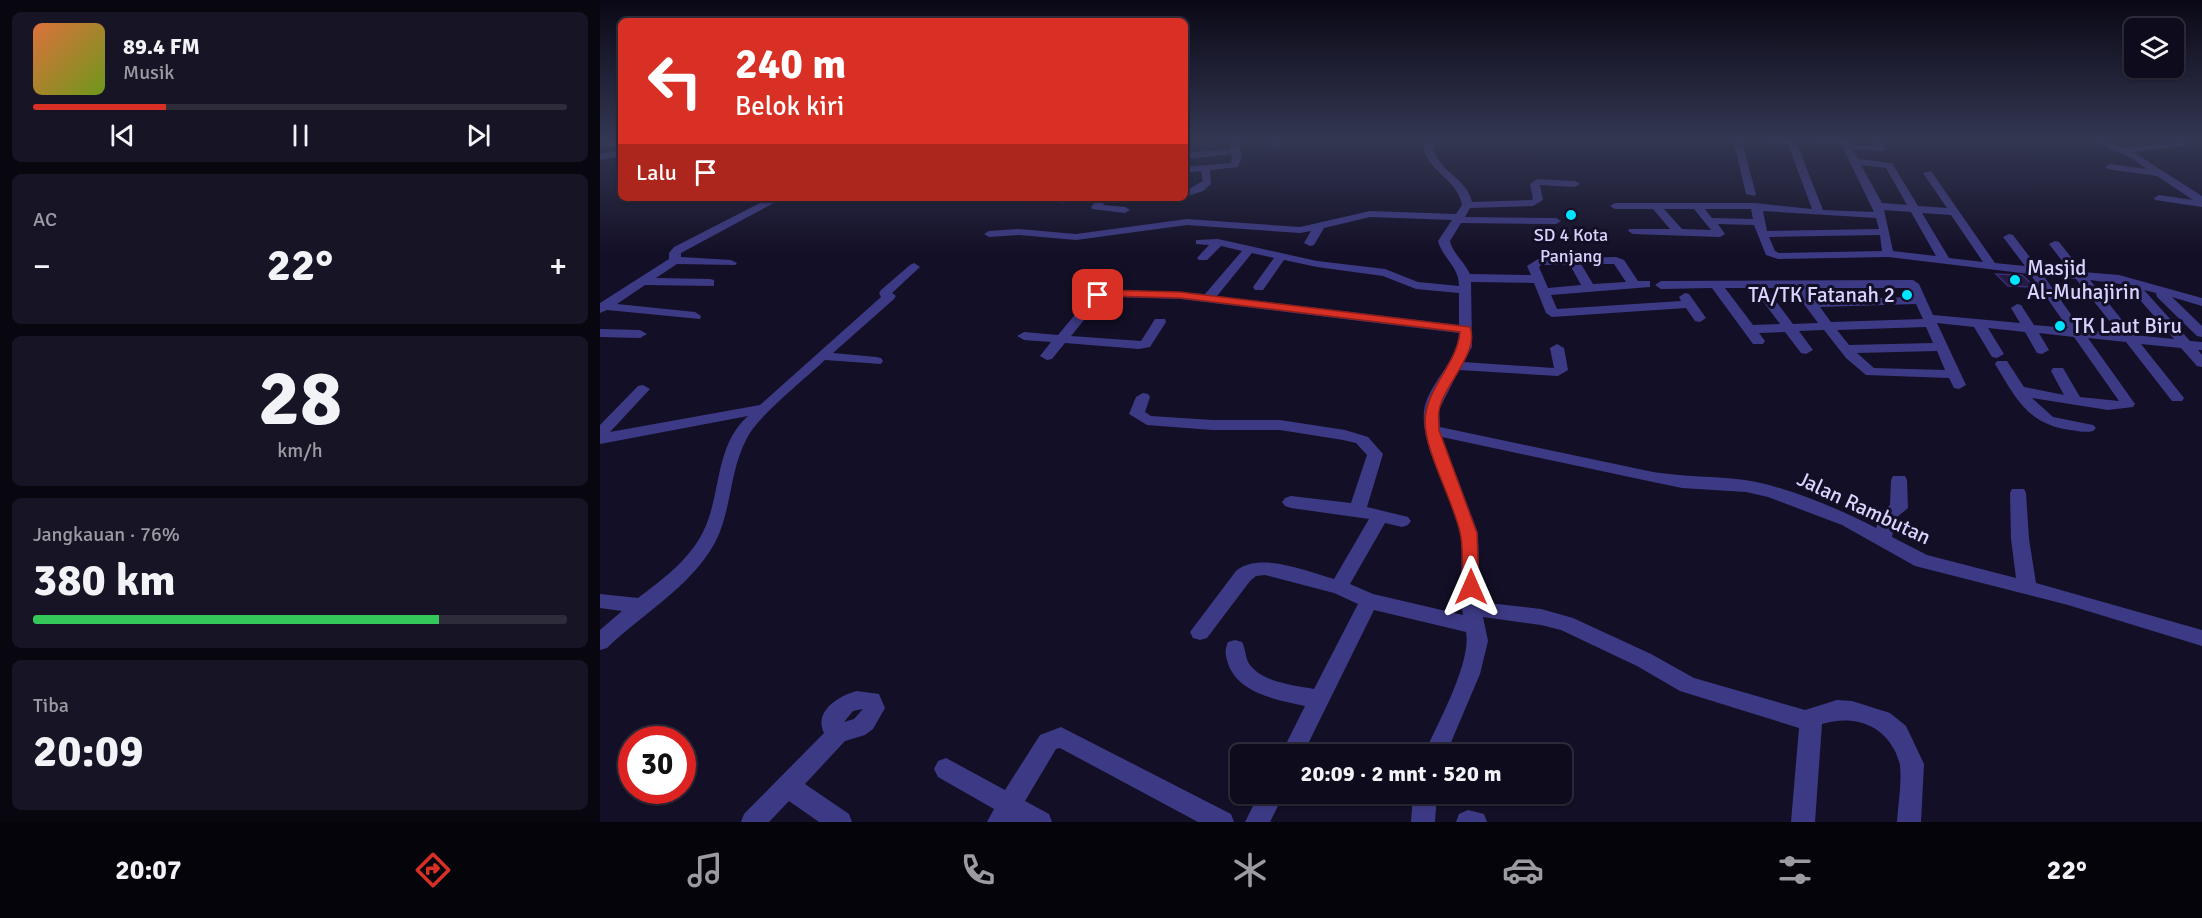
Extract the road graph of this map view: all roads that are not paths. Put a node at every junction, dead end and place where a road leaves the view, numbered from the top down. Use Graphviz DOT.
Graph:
graph roads {
  1 [pos="1207,177"];
  2 [pos="1449,177"];
  3 [pos="1748,177"];
  4 [pos="1805,177"];
  5 [pos="1863,177"];
  6 [pos="1896,177"];
  7 [pos="1931,177"];
  8 [pos="2163,177"];
  9 [pos="1575,184"];
  10 [pos="1188,193"];
  11 [pos="1763,194"];
  12 [pos="2159,198"];
  13 [pos="772,201"];
  14 [pos="1100,201"];
  15 [pos="2202,203"];
  16 [pos="1696,205"];
  17 [pos="1656,206"];
  18 [pos="1756,208"];
  19 [pos="1125,210"];
  20 [pos="1879,210"];
  21 [pos="1916,210"];
  22 [pos="1954,212"];
  23 [pos="1819,213"];
  24 [pos="1461,214"];
  25 [pos="1556,221"];
  26 [pos="1710,221"];
  27 [pos="1320,225"];
  28 [pos="1679,232"];
  29 [pos="1885,232"];
  30 [pos="989,234"];
  31 [pos="1764,234"];
  32 [pos="2009,237"];
  33 [pos="1200,242"];
  34 [pos="1218,242"];
  35 [pos="1310,243"];
  36 [pos="2055,244"];
  37 [pos="1249,250"];
  38 [pos="1888,254"];
  39 [pos="1280,257"];
  40 [pos="1203,258"];
  41 [pos="675,260"];
  42 [pos="1945,261"];
  43 [pos="1574,262"];
  44 [pos="731,263"];
  45 [pos="1991,265"];
  46 [pos="914,267"];
  47 [pos="2034,271"];
  48 [pos="2080,275"];
  49 [pos="1539,279"];
  50 [pos="641,281"];
  51 [pos="710,284"];
  52 [pos="1465,284"];
  53 [pos="2133,284"];
  54 [pos="1661,285"];
  55 [pos="1677,285"];
  56 [pos="1716,285"];
  57 [pos="1757,285"];
  58 [pos="1796,285"];
  59 [pos="1259,287"];
  60 [pos="1589,288"];
  61 [pos="1544,292"];
  62 [pos="2159,292"];
  63 [pos="1209,298"];
  64 [pos="1920,300"];
  65 [pos="2202,302"];
  66 [pos="1690,304"];
  67 [pos="1812,304"];
  68 [pos="602,307"];
  69 [pos="2017,308"];
  70 [pos="695,316"];
  71 [pos="2185,316"];
  72 [pos="1700,318"];
  73 [pos="2202,320"];
  74 [pos="1930,321"];
  75 [pos="1160,322"];
  76 [pos="1979,324"];
  77 [pos="1829,326"];
  78 [pos="1789,328"];
  79 [pos="1748,329"];
  80 [pos="2030,329"];
  81 [pos="1466,330"];
  82 [pos="600,333"];
  83 [pos="2202,333"];
  84 [pos="640,334"];
  85 [pos="2080,334"];
  86 [pos="1024,336"];
  87 [pos="1061,339"];
  88 [pos="2130,340"];
  89 [pos="1758,341"];
  90 [pos="2185,345"];
  91 [pos="2202,346"];
  92 [pos="1942,347"];
  93 [pos="1557,348"];
  94 [pos="1847,349"];
  95 [pos="1806,350"];
  96 [pos="2042,350"];
  97 [pos="822,356"];
  98 [pos="1047,356"];
  99 [pos="876,361"];
  100 [pos="2202,363"];
  101 [pos="1455,366"];
  102 [pos="2058,371"];
  103 [pos="643,388"];
  104 [pos="2019,391"];
  105 [pos="1143,397"];
  106 [pos="2176,398"];
  107 [pos="2074,400"];
  108 [pos="762,409"];
  109 [pos="2088,428"];
  110 [pos="1432,430"];
  111 [pos="600,434"];
  112 [pos="600,439"];
  113 [pos="1899,480"];
  114 [pos="2018,493"];
  115 [pos="1292,502"];
  116 [pos="1357,510"];
  117 [pos="1380,516"];
  118 [pos="1402,521"];
  119 [pos="1882,539"];
  120 [pos="1339,587"];
  121 [pos="2027,587"];
  122 [pos="600,601"];
  123 [pos="1369,601"];
  124 [pos="639,606"];
  125 [pos="1472,617"];
  126 [pos="1200,632"];
  127 [pos="2202,638"];
  128 [pos="600,642"];
  129 [pos="1235,648"];
  130 [pos="1320,699"];
  131 [pos="1812,719"];
  132 [pos="839,732"];
  133 [pos="1297,744"];
  134 [pos="1439,744"];
  135 [pos="946,769"];
  136 [pos="787,786"];
  137 [pos="1267,804"];
  138 [pos="1425,804"];
  139 [pos="1004,814"];
  140 [pos="753,822"];
  141 [pos="840,822"];
  142 [pos="1040,822"];
  143 [pos="1222,822"];
  144 [pos="1257,822"];
  145 [pos="1424,822"];
  146 [pos="1468,822"];
  147 [pos="1475,822"];
  148 [pos="1803,822"];
  149 [pos="1909,822"];
  1 -- 10 [label="street"];
  2 -- 24 [label="street"];
  3 -- 18 [label="street"];
  4 -- 23 [label="street"];
  5 -- 20 [label="street"];
  6 -- 21 [label="street"];
  7 -- 22 [label="street"];
  8 -- 15 [label="street"];
  9 -- 24 [label="street"];
  11 -- 18 [label="street"];
  12 -- 15 [label="street"];
  13 -- 41 [label="street"];
  14 -- 19 [label="street"];
  16 -- 17 [label="street"];
  16 -- 18 [label="street"];
  16 -- 26 [label="street"];
  17 -- 28 [label="street"];
  17 -- 28 [label="street"];
  18 -- 23 [label="street"];
  18 -- 26 [label="street"];
  18 -- 31 [label="street"];
  20 -- 21 [label="street"];
  20 -- 23 [label="street"];
  20 -- 29 [label="street"];
  21 -- 22 [label="street"];
  21 -- 42 [label="street"];
  22 -- 45 [label="street"];
  24 -- 25 [label="street"];
  24 -- 27 [label="street"];
  24 -- 52 [label="street"];
  26 -- 28 [label="street"];
  27 -- 30 [label="street"];
  27 -- 35 [label="street"];
  29 -- 31 [label="street"];
  29 -- 38 [label="street"];
  31 -- 38 [label="street"];
  32 -- 47 [label="street"];
  33 -- 34 [label="street"];
  34 -- 37 [label="street"];
  34 -- 40 [label="street"];
  36 -- 48 [label="street"];
  37 -- 39 [label="street"];
  37 -- 63 [label="street"];
  38 -- 42 [label="street"];
  39 -- 52 [label="street"];
  39 -- 59 [label="street"];
  41 -- 44 [label="street"];
  41 -- 50 [label="street"];
  42 -- 45 [label="street"];
  43 -- 49 [label="street"];
  43 -- 60 [label="street"];
  43 -- 60 [label="street"];
  45 -- 47 [label="street"];
  46 -- 97 [label="street"];
  47 -- 48 [label="street"];
  47 -- 85 [label="street"];
  48 -- 53 [label="street"];
  48 -- 88 [label="street"];
  49 -- 52 [label="street"];
  49 -- 61 [label="street"];
  50 -- 51 [label="street"];
  50 -- 68 [label="street"];
  52 -- 81 [label="street"];
  53 -- 62 [label="street"];
  53 -- 90 [label="street"];
  54 -- 55 [label="street"];
  55 -- 56 [label="street"];
  55 -- 66 [label="street"];
  56 -- 57 [label="street"];
  56 -- 79 [label="street"];
  57 -- 58 [label="street"];
  57 -- 78 [label="street"];
  58 -- 64 [label="street"];
  58 -- 67 [label="street"];
  60 -- 61 [label="street"];
  61 -- 66 [label="street"];
  62 -- 65 [label="street"];
  62 -- 71 [label="street"];
  63 -- 81 [label="street"];
  63 -- 87 [label="street"];
  64 -- 67 [label="street"];
  64 -- 74 [label="street"];
  66 -- 72 [label="street"];
  67 -- 77 [label="street"];
  68 -- 70 [label="street"];
  69 -- 80 [label="street"];
  71 -- 73 [label="street"];
  71 -- 83 [label="street"];
  74 -- 76 [label="street"];
  74 -- 77 [label="street"];
  74 -- 92 [label="street"];
  75 -- 87 [label="street"];
  76 -- 80 [label="street"];
  76 -- 104 [label="street"];
  77 -- 78 [label="street"];
  77 -- 94 [label="street"];
  78 -- 79 [label="street"];
  78 -- 95 [label="street"];
  79 -- 89 [label="street"];
  80 -- 85 [label="street"];
  80 -- 96 [label="street"];
  81 -- 101 [label="street"];
  82 -- 84 [label="street"];
  85 -- 88 [label="street"];
  85 -- 107 [label="street"];
  86 -- 87 [label="street"];
  87 -- 98 [label="street"];
  88 -- 90 [label="street"];
  88 -- 106 [label="street"];
  90 -- 91 [label="street"];
  90 -- 100 [label="street"];
  92 -- 94 [label="street"];
  92 -- 94 [label="street"];
  93 -- 101 [label="street"];
  97 -- 99 [label="street"];
  97 -- 108 [label="street"];
  101 -- 110 [label="street"];
  102 -- 107 [label="street"];
  103 -- 111 [label="street"];
  104 -- 107 [label="street"];
  104 -- 109 [label="street"];
  105 -- 116 [label="street"];
  108 -- 112 [label="street"];
  108 -- 124 [label="street"];
  110 -- 119 [label="street, Jalan Rambutan"];
  110 -- 125 [label="street"];
  113 -- 119 [label="street"];
  114 -- 121 [label="street"];
  115 -- 116 [label="street"];
  116 -- 117 [label="street"];
  117 -- 118 [label="street"];
  117 -- 120 [label="street"];
  119 -- 121 [label="street, Jalan Rambutan"];
  120 -- 123 [label="street"];
  120 -- 126 [label="street"];
  121 -- 127 [label="street, Jalan Rambutan"];
  122 -- 124 [label="street"];
  123 -- 125 [label="street"];
  123 -- 130 [label="street"];
  124 -- 128 [label="street"];
  125 -- 131 [label="street"];
  125 -- 134 [label="street"];
  129 -- 130 [label="street"];
  130 -- 133 [label="street"];
  131 -- 148 [label="street"];
  131 -- 149 [label="street"];
  132 -- 136 [label="street"];
  135 -- 139 [label="street"];
  136 -- 140 [label="street"];
  136 -- 141 [label="street"];
  137 -- 144 [label="street"];
  138 -- 145 [label="street"];
  139 -- 142 [label="street"];
  139 -- 143 [label="street"];
  146 -- 147 [label="street"];
}
